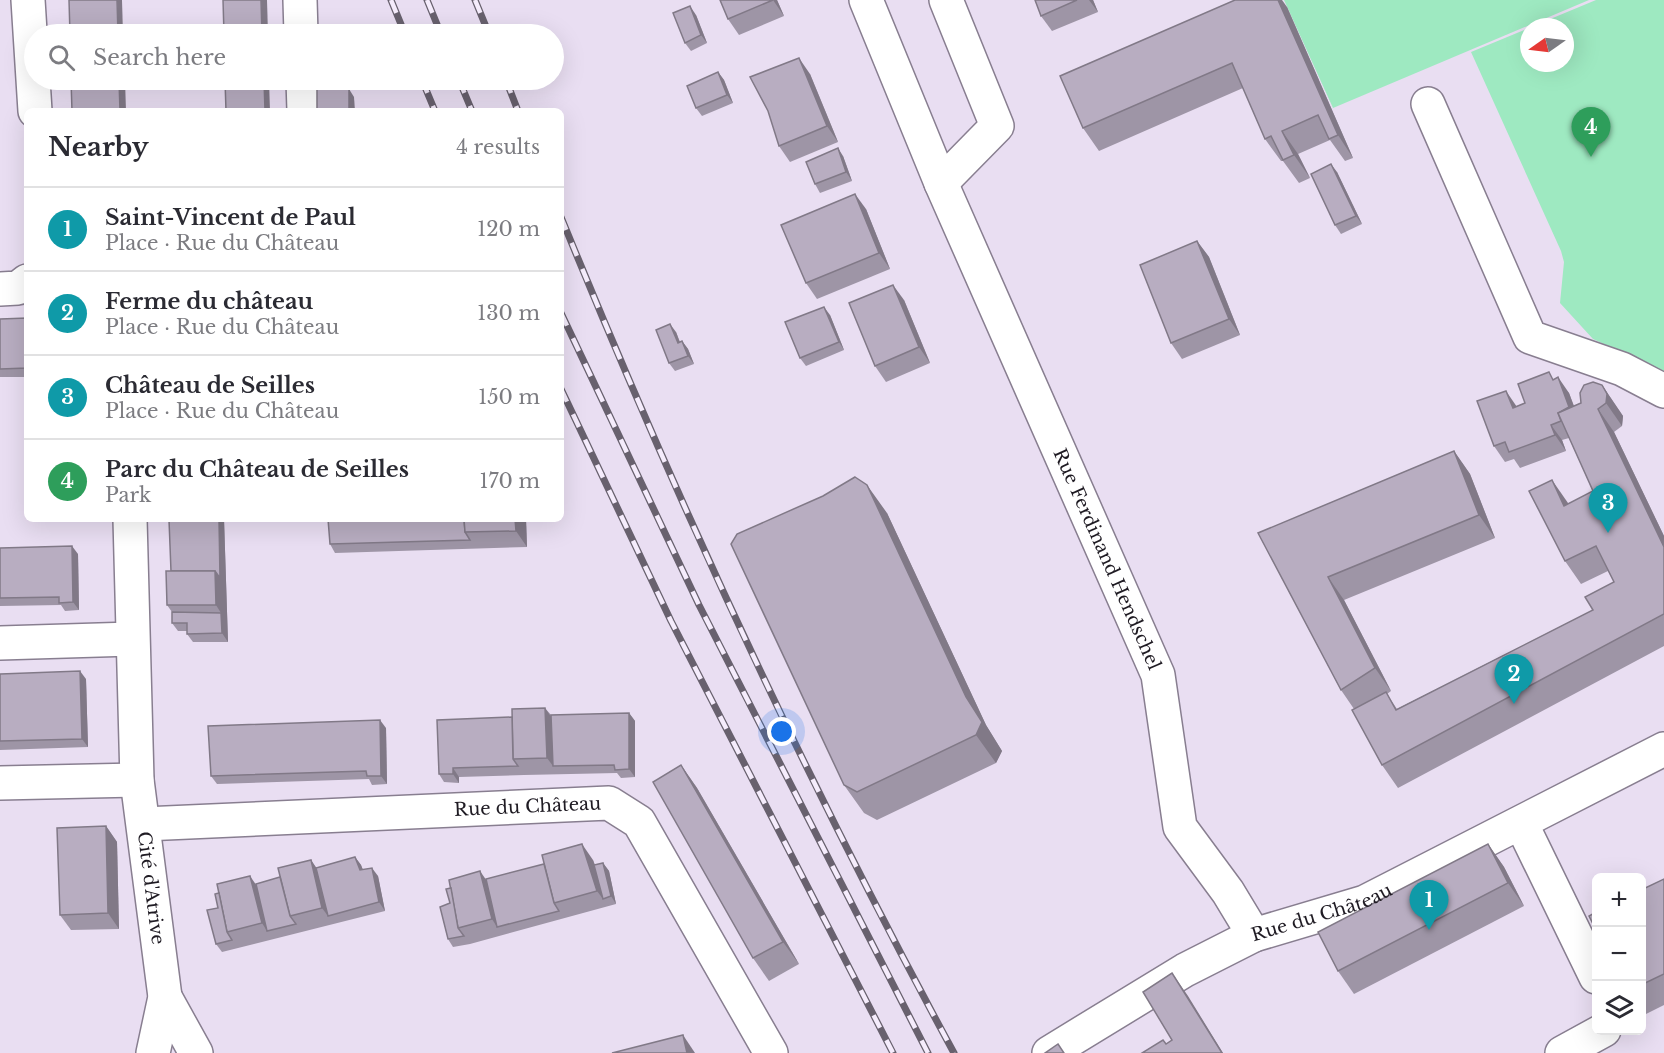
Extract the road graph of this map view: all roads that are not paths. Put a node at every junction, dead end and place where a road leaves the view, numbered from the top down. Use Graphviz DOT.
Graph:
graph roads {
  1 [pos="28,0"];
  2 [pos="300,0"];
  3 [pos="867,0"];
  4 [pos="946,0"];
  5 [pos="30,24"];
  6 [pos="301,24"];
  7 [pos="34,90"];
  8 [pos="303,90"];
  9 [pos="1428,104"];
  10 [pos="35,108"];
  11 [pos="304,108"];
  12 [pos="941,183"];
  13 [pos="24,283"];
  14 [pos="0,289"];
  15 [pos="1664,391"];
  16 [pos="130,522"];
  17 [pos="132,639"];
  18 [pos="0,643"];
  19 [pos="1664,749"];
  20 [pos="137,780"];
  21 [pos="0,783"];
  22 [pos="1521,823"];
  23 [pos="144,824"];
  24 [pos="1254,934"];
  25 [pos="1592,969"];
  26 [pos="165,997"];
  27 [pos="1595,1035"];
  28 [pos="153,1053"];
  29 [pos="196,1053"];
  30 [pos="771,1053"];
  31 [pos="1049,1053"];
  32 [pos="1562,1053"];
  1 -- 5 [label="street"];
  2 -- 6 [label="street"];
  3 -- 12 [label="street, Rue Ferdinand Hendschel"];
  4 -- 12 [label="street"];
  7 -- 10 [label="street"];
  8 -- 11 [label="street"];
  9 -- 15 [label="street"];
  12 -- 24 [label="street, Rue Ferdinand Hendschel"];
  13 -- 14 [label="street"];
  16 -- 17 [label="street, Cité d'Atrive"];
  17 -- 18 [label="street"];
  17 -- 20 [label="street, Cité d'Atrive"];
  19 -- 22 [label="street, Rue du Château"];
  20 -- 21 [label="street"];
  20 -- 23 [label="street, Cité d'Atrive"];
  22 -- 24 [label="street, Rue du Château"];
  22 -- 25 [label="street"];
  23 -- 26 [label="street, Cité d'Atrive"];
  23 -- 30 [label="street, Rue du Château"];
  24 -- 31 [label="street, Rue du Château"];
  26 -- 28 [label="street, Cité d'Atrive"];
  26 -- 29 [label="street, Cité d'Atrive"];
  27 -- 32 [label="street"];
}
